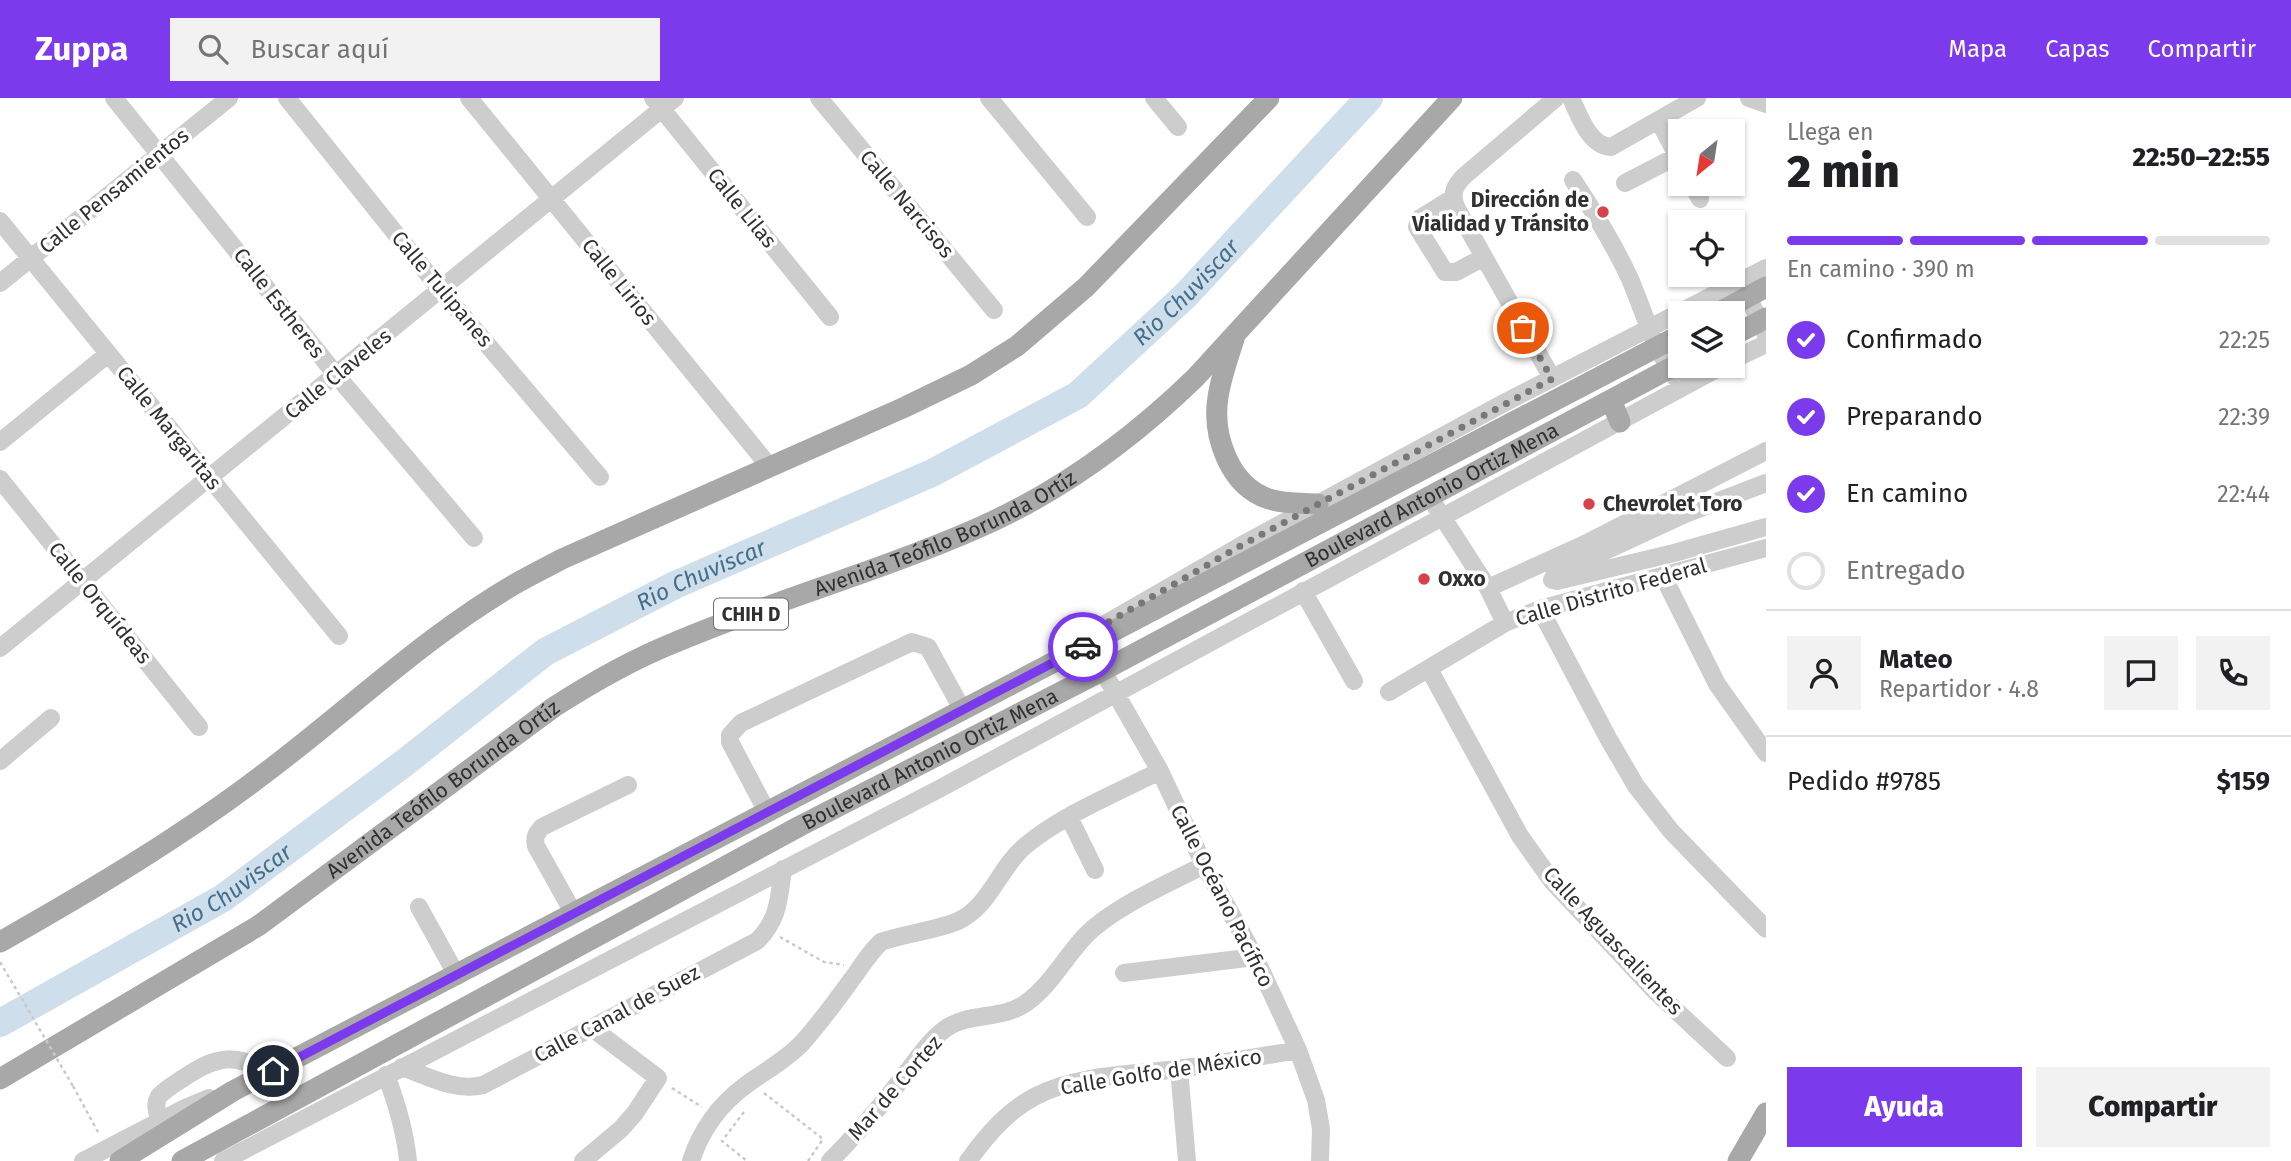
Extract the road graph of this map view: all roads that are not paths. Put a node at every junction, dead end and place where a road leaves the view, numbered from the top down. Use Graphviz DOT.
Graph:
graph roads {
  1 [pos="114,98"];
  2 [pos="229,98"];
  3 [pos="288,98"];
  4 [pos="469,98"];
  5 [pos="819,98"];
  6 [pos="989,98"];
  7 [pos="1154,98"];
  8 [pos="1269,98"];
  9 [pos="1452,98"];
  10 [pos="1556,98"];
  11 [pos="1571,98"];
  12 [pos="1698,98"];
  13 [pos="1749,98"];
  14 [pos="663,102"];
  15 [pos="1766,104"];
  16 [pos="1659,121"];
  17 [pos="1178,127"];
  18 [pos="1668,138"];
  19 [pos="160,154"];
  20 [pos="1668,163"];
  21 [pos="1573,180"];
  22 [pos="1625,183"];
  23 [pos="1452,198"];
  24 [pos="552,200"];
  25 [pos="1087,217"];
  26 [pos="0,221"];
  27 [pos="1484,257"];
  28 [pos="31,258"];
  29 [pos="1766,268"];
  30 [pos="0,283"];
  31 [pos="1752,288"];
  32 [pos="440,289"];
  33 [pos="1734,301"];
  34 [pos="994,310"];
  35 [pos="830,317"];
  36 [pos="1764,325"];
  37 [pos="1650,327"];
  38 [pos="1745,332"];
  39 [pos="1236,333"];
  40 [pos="1668,342"];
  41 [pos="1766,344"];
  42 [pos="1658,348"];
  43 [pos="108,354"];
  44 [pos="1745,354"];
  45 [pos="1668,359"];
  46 [pos="1668,370"];
  47 [pos="337,376"];
  48 [pos="1680,378"];
  49 [pos="1699,378"];
  50 [pos="1552,379"];
  51 [pos="1683,387"];
  52 [pos="1611,400"];
  53 [pos="1620,422"];
  54 [pos="0,442"];
  55 [pos="1766,451"];
  56 [pos="769,466"];
  57 [pos="1726,472"];
  58 [pos="1493,476"];
  59 [pos="600,477"];
  60 [pos="210,478"];
  61 [pos="0,479"];
  62 [pos="1766,483"];
  63 [pos="1737,494"];
  64 [pos="1318,504"];
  65 [pos="1437,507"];
  66 [pos="1766,527"];
  67 [pos="474,538"];
  68 [pos="1766,548"];
  69 [pos="1663,576"];
  70 [pos="82,579"];
  71 [pos="1488,588"];
  72 [pos="1303,591"];
  73 [pos="1540,609"];
  74 [pos="1505,623"];
  75 [pos="339,636"];
  76 [pos="1088,645"];
  77 [pos="0,648"];
  78 [pos="1429,669"];
  79 [pos="1102,671"];
  80 [pos="1354,681"];
  81 [pos="1389,692"];
  82 [pos="1115,694"];
  83 [pos="963,711"];
  84 [pos="51,718"];
  85 [pos="199,727"];
  86 [pos="1766,753"];
  87 [pos="0,761"];
  88 [pos="1160,771"];
  89 [pos="628,785"];
  90 [pos="767,813"];
  91 [pos="1069,817"];
  92 [pos="1205,865"];
  93 [pos="783,869"];
  94 [pos="1095,870"];
  95 [pos="419,907"];
  96 [pos="574,914"];
  97 [pos="1766,929"];
  98 [pos="0,942"];
  99 [pos="1255,957"];
  100 [pos="1124,973"];
  101 [pos="457,976"];
  102 [pos="592,1028"];
  103 [pos="1298,1051"];
  104 [pos="1727,1058"];
  105 [pos="1179,1069"];
  106 [pos="273,1071"];
  107 [pos="394,1071"];
  108 [pos="0,1079"];
  109 [pos="233,1091"];
  110 [pos="1766,1113"];
  111 [pos="160,1121"];
  112 [pos="114,1155"];
  113 [pos="83,1161"];
  114 [pos="182,1161"];
  115 [pos="223,1161"];
  116 [pos="408,1161"];
  117 [pos="583,1161"];
  118 [pos="691,1161"];
  119 [pos="830,1161"];
  120 [pos="968,1161"];
  121 [pos="1187,1161"];
  122 [pos="1320,1161"];
  123 [pos="1738,1161"];
  1 -- 19 [label="street, Calle Estheres"];
  2 -- 19 [label="street, Calle Pensamientos"];
  3 -- 32 [label="street, Calle Tulipanes"];
  4 -- 24 [label="street, Calle Lirios"];
  5 -- 34 [label="street, Calle Narcisos"];
  6 -- 25 [label="street"];
  7 -- 17 [label="street"];
  8 -- 56 [label="main road"];
  9 -- 39 [label="main road, Avenida Teófilo Borunda Ortíz / CHIH D"];
  10 -- 23 [label="street"];
  11 -- 16 [label="street"];
  12 -- 16 [label="street"];
  13 -- 15 [label="street"];
  14 -- 24 [label="street, Calle Claveles"];
  14 -- 35 [label="street, Calle Lilas"];
  16 -- 18 [label="street"];
  19 -- 28 [label="street, Calle Pensamientos"];
  19 -- 47 [label="street, Calle Estheres"];
  20 -- 22 [label="street"];
  21 -- 37 [label="street"];
  23 -- 27 [label="street"];
  23 -- 27 [label="street"];
  24 -- 32 [label="street, Calle Claveles"];
  24 -- 56 [label="street, Calle Lirios"];
  26 -- 28 [label="street, Calle Margaritas"];
  27 -- 50 [label="street"];
  28 -- 30 [label="street, Calle Pensamientos"];
  28 -- 43 [label="street, Calle Margaritas"];
  29 -- 31 [label="street"];
  31 -- 33 [label="main road"];
  31 -- 36 [label="street"];
  31 -- 37 [label="street"];
  32 -- 47 [label="street, Calle Claveles"];
  32 -- 59 [label="street, Calle Tulipanes"];
  36 -- 38 [label="main road"];
  37 -- 42 [label="street"];
  37 -- 50 [label="street"];
  39 -- 64 [label="main road"];
  39 -- 108 [label="main road, Avenida Teófilo Borunda Ortíz / CHIH D"];
  40 -- 42 [label="main road, Boulevard Antonio Ortiz Mena"];
  41 -- 44 [label="street"];
  42 -- 45 [label="street"];
  42 -- 76 [label="main road, Boulevard Antonio Ortiz Mena"];
  43 -- 54 [label="street"];
  43 -- 60 [label="street, Calle Margaritas"];
  46 -- 52 [label="main road, Boulevard Antonio Ortiz Mena"];
  47 -- 60 [label="street, Calle Claveles"];
  47 -- 67 [label="street, Calle Estheres"];
  48 -- 51 [label="street"];
  49 -- 51 [label="street, Boulevard Antonio Ortiz Mena"];
  50 -- 64 [label="street"];
  51 -- 53 [label="street, Boulevard Antonio Ortiz Mena"];
  52 -- 53 [label="main road"];
  52 -- 58 [label="main road, Boulevard Antonio Ortiz Mena"];
  53 -- 58 [label="street, Boulevard Antonio Ortiz Mena"];
  55 -- 57 [label="street"];
  56 -- 98 [label="main road"];
  57 -- 63 [label="street"];
  57 -- 71 [label="street"];
  58 -- 65 [label="main road, Boulevard Antonio Ortiz Mena"];
  60 -- 70 [label="street, Calle Claveles"];
  60 -- 75 [label="street, Calle Margaritas"];
  61 -- 70 [label="street, Calle Orquídeas"];
  62 -- 63 [label="street"];
  63 -- 66 [label="street"];
  64 -- 76 [label="street"];
  65 -- 71 [label="street"];
  65 -- 72 [label="street, Boulevard Antonio Ortiz Mena"];
  65 -- 79 [label="main road, Boulevard Antonio Ortiz Mena"];
  68 -- 69 [label="street, Calle Distrito Federal"];
  69 -- 73 [label="street, Calle Distrito Federal"];
  69 -- 86 [label="street"];
  70 -- 77 [label="street, Calle Claveles"];
  70 -- 85 [label="street, Calle Orquídeas"];
  71 -- 74 [label="street"];
  72 -- 80 [label="street"];
  72 -- 82 [label="street, Boulevard Antonio Ortiz Mena"];
  73 -- 74 [label="street, Calle Distrito Federal"];
  73 -- 97 [label="street"];
  74 -- 78 [label="street, Calle Distrito Federal"];
  76 -- 79 [label="street, Calle Océano Pacífico"];
  76 -- 83 [label="main road, Boulevard Antonio Ortiz Mena"];
  78 -- 81 [label="street, Calle Distrito Federal"];
  78 -- 104 [label="street, Calle Aguascalientes"];
  79 -- 82 [label="street, Calle Océano Pacífico"];
  79 -- 114 [label="main road, Boulevard Antonio Ortiz Mena"];
  82 -- 88 [label="street, Calle Océano Pacífico"];
  82 -- 93 [label="street, Boulevard Antonio Ortiz Mena"];
  83 -- 90 [label="main road, Boulevard Antonio Ortiz Mena"];
  83 -- 90 [label="street"];
  84 -- 87 [label="street"];
  88 -- 91 [label="street"];
  88 -- 92 [label="street, Calle Océano Pacífico"];
  89 -- 96 [label="street"];
  90 -- 96 [label="main road, Boulevard Antonio Ortiz Mena"];
  91 -- 94 [label="street"];
  91 -- 118 [label="street"];
  92 -- 99 [label="street, Calle Océano Pacífico"];
  92 -- 119 [label="street, Mar de Cortez"];
  93 -- 102 [label="street, Calle Canal de Suez"];
  93 -- 107 [label="street, Boulevard Antonio Ortiz Mena"];
  95 -- 101 [label="street"];
  96 -- 101 [label="main road, Boulevard Antonio Ortiz Mena"];
  99 -- 100 [label="street"];
  99 -- 103 [label="street, Calle Océano Pacífico"];
  101 -- 106 [label="main road, Boulevard Antonio Ortiz Mena"];
  102 -- 107 [label="street, Calle Canal de Suez"];
  102 -- 117 [label="street"];
  103 -- 105 [label="street, Calle Golfo de México"];
  103 -- 122 [label="street, Calle Océano Pacífico"];
  105 -- 120 [label="street, Calle Golfo de México"];
  105 -- 121 [label="street"];
  106 -- 109 [label="main road, Boulevard Antonio Ortiz Mena"];
  106 -- 111 [label="street"];
  107 -- 115 [label="street, Boulevard Antonio Ortiz Mena"];
  107 -- 116 [label="street"];
  109 -- 111 [label="street"];
  109 -- 112 [label="main road, Boulevard Antonio Ortiz Mena"];
  110 -- 123 [label="main road"];
  111 -- 112 [label="street"];
  112 -- 113 [label="street"];
}
